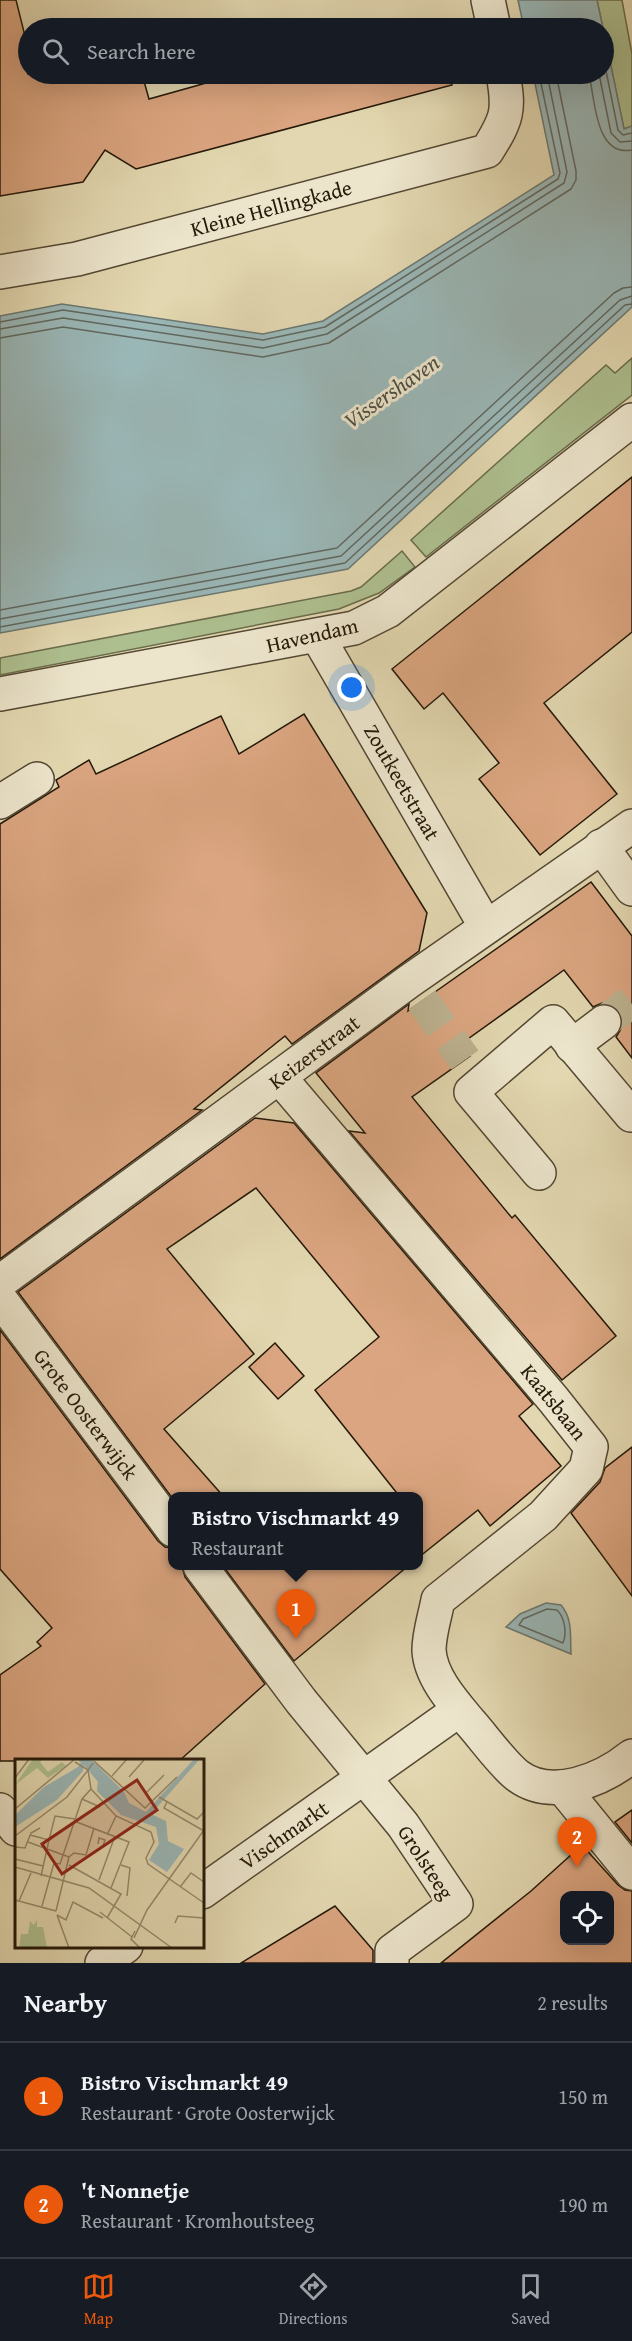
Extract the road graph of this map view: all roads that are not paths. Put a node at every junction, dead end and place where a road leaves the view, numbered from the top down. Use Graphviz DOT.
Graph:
graph roads {
  1 [pos="488,0"];
  2 [pos="492,18"];
  3 [pos="506,87"];
  4 [pos="0,272"];
  5 [pos="632,420"];
  6 [pos="318,637"];
  7 [pos="0,694"];
  8 [pos="37,779"];
  9 [pos="0,802"];
  10 [pos="632,826"];
  11 [pos="601,846"];
  12 [pos="632,889"];
  13 [pos="486,927"];
  14 [pos="604,1022"];
  15 [pos="572,1046"];
  16 [pos="280,1078"];
  17 [pos="631,1115"];
  18 [pos="540,1173"];
  19 [pos="0,1282"];
  20 [pos="0,1299"];
  21 [pos="168,1523"];
  22 [pos="203,1570"];
  23 [pos="459,1710"];
  24 [pos="632,1756"];
  25 [pos="366,1777"];
  26 [pos="562,1787"];
  27 [pos="0,1810"];
  28 [pos="15,1829"];
  29 [pos="15,1831"];
  30 [pos="0,1844"];
  31 [pos="632,1873"];
  32 [pos="204,1892"];
  33 [pos="392,1963"];
  1 -- 2 [label="street"];
  3 -- 4 [label="street, Kleine Hellingkade"];
  5 -- 6 [label="street, Havendam"];
  6 -- 7 [label="street, Havendam"];
  6 -- 13 [label="street, Zoutkeetstraat"];
  8 -- 9 [label="street"];
  10 -- 11 [label="street, Keizerstraat"];
  11 -- 12 [label="street"];
  11 -- 13 [label="street, Keizerstraat"];
  13 -- 16 [label="street, Keizerstraat"];
  14 -- 15 [label="street"];
  15 -- 17 [label="street"];
  15 -- 18 [label="street"];
  16 -- 19 [label="street, Keizerstraat"];
  16 -- 23 [label="street, Kaatsbaan"];
  20 -- 21 [label="street, Grote Oosterwijck"];
  22 -- 25 [label="street"];
  23 -- 25 [label="street, Vischmarkt"];
  23 -- 26 [label="street, Kaatsbaan"];
  24 -- 26 [label="street, Kaatsbaan"];
  25 -- 32 [label="street, Vischmarkt"];
  25 -- 33 [label="street, Grolsteeg"];
  26 -- 31 [label="street"];
  27 -- 28 [label="street"];
  29 -- 30 [label="street"];
}
